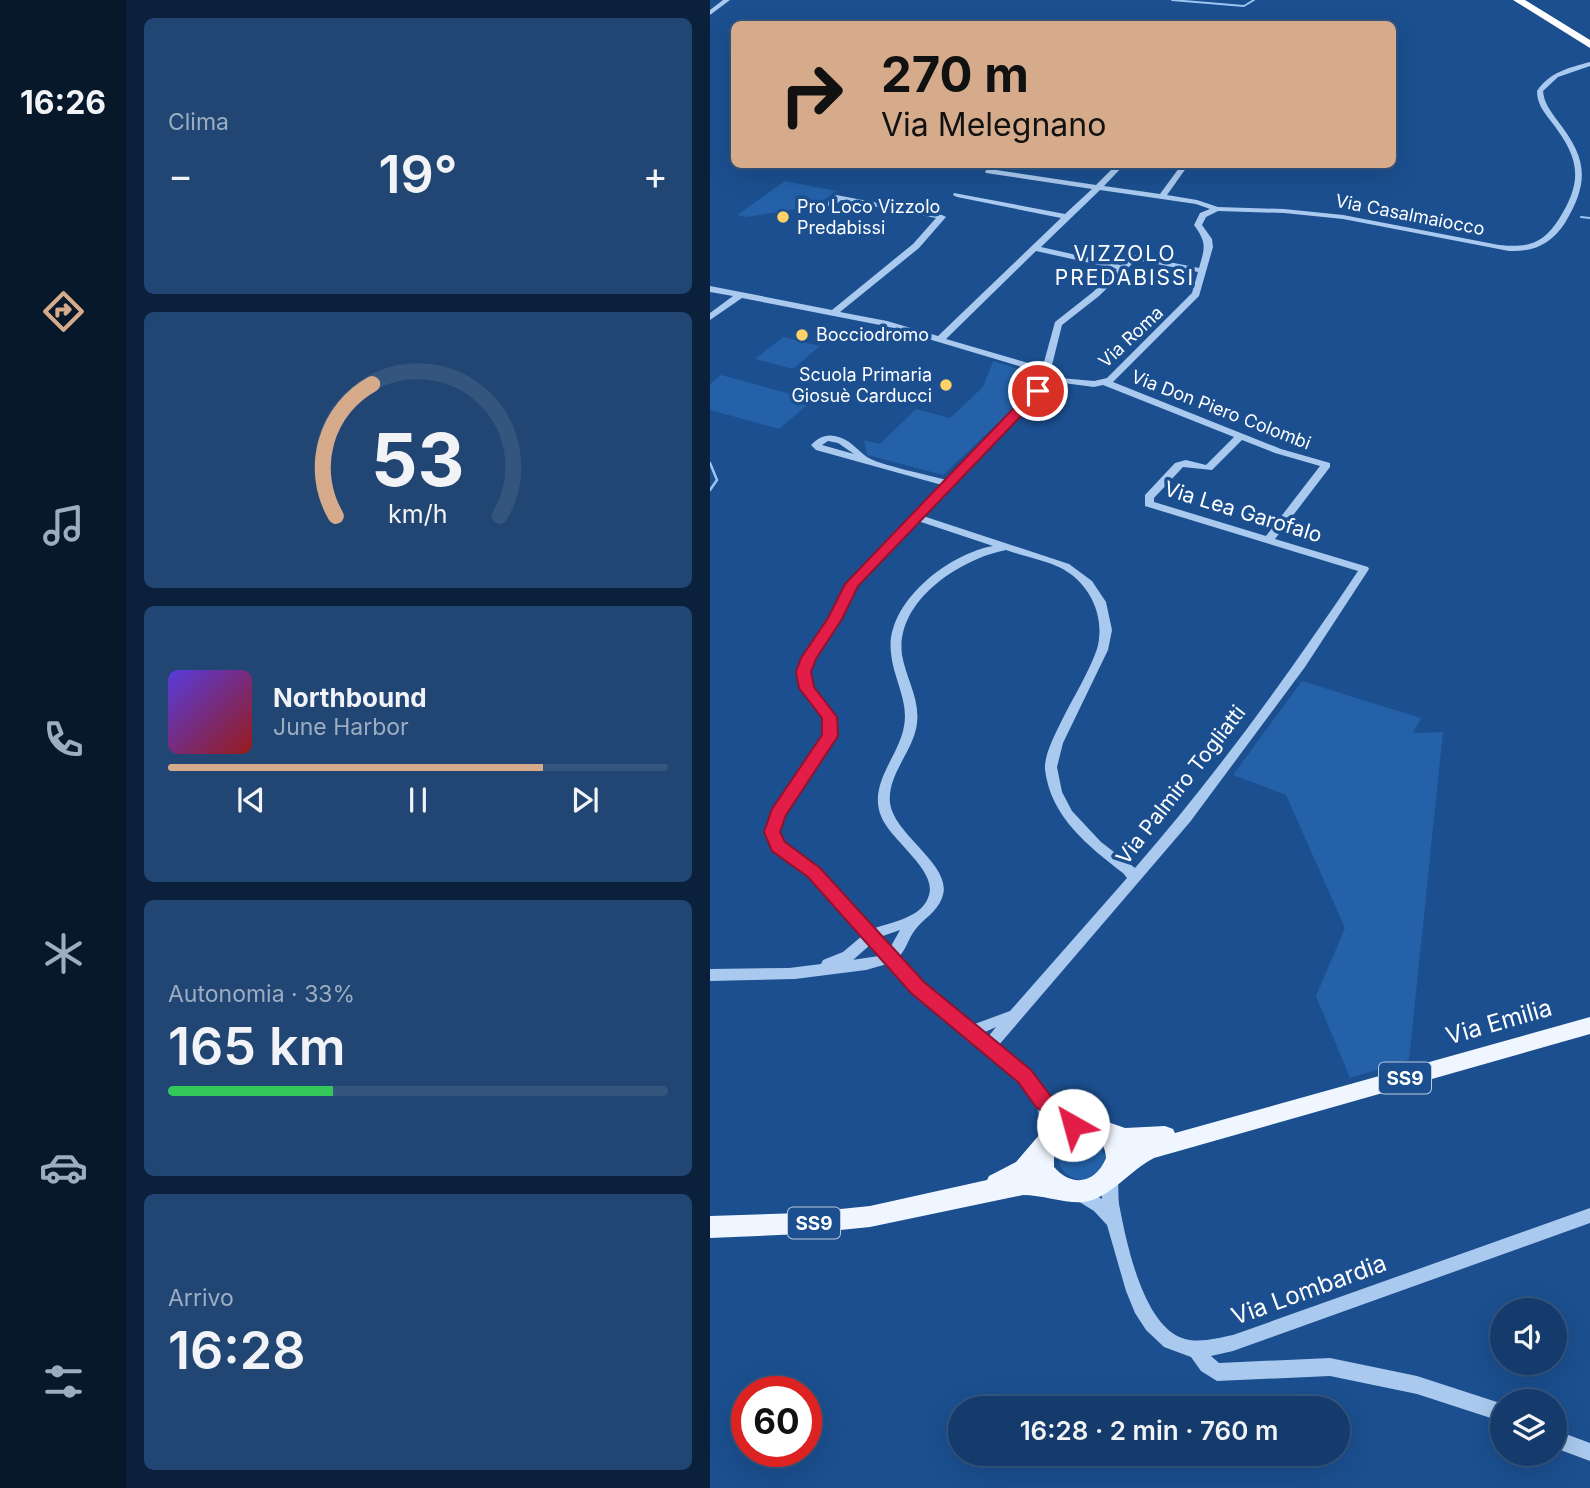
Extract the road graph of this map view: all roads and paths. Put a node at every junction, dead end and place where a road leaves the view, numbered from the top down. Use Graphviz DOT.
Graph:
graph roads {
  1 [pos="727,0"];
  2 [pos="1518,0"];
  3 [pos="1535,0"];
  4 [pos="710,13"];
  5 [pos="1590,33"];
  6 [pos="1590,45"];
  7 [pos="1590,64"];
  8 [pos="1027,168"];
  9 [pos="1118,168"];
  10 [pos="1184,168"];
  11 [pos="989,171"];
  12 [pos="1020,176"];
  13 [pos="1097,187"];
  14 [pos="957,195"];
  15 [pos="1162,197"];
  16 [pos="831,204"];
  17 [pos="1217,209"];
  18 [pos="1066,217"];
  19 [pos="1035,248"];
  20 [pos="1124,268"];
  21 [pos="1203,271"];
  22 [pos="710,289"];
  23 [pos="740,295"];
  24 [pos="834,313"];
  25 [pos="710,317"];
  26 [pos="940,339"];
  27 [pos="1045,378"];
  28 [pos="1105,382"];
  29 [pos="1240,437"];
  30 [pos="864,460"];
  31 [pos="947,483"];
  32 [pos="915,517"];
  33 [pos="967,534"];
  34 [pos="1268,540"];
  35 [pos="1005,547"];
  36 [pos="990,557"];
  37 [pos="1038,557"];
  38 [pos="971,558"];
  39 [pos="958,565"];
  40 [pos="1364,569"];
  41 [pos="1134,878"];
  42 [pos="920,917"];
  43 [pos="870,936"];
  44 [pos="888,957"];
  45 [pos="812,970"];
  46 [pos="710,975"];
  47 [pos="1014,1015"];
  48 [pos="1590,1025"];
  49 [pos="972,1032"];
  50 [pos="989,1046"];
  51 [pos="1043,1101"];
  52 [pos="1095,1127"];
  53 [pos="1221,1129"];
  54 [pos="1046,1143"];
  55 [pos="1110,1177"];
  56 [pos="1067,1189"];
  57 [pos="973,1194"];
  58 [pos="1590,1215"];
  59 [pos="1113,1222"];
  60 [pos="710,1227"];
  61 [pos="1197,1350"];
  62 [pos="1490,1409"];
  63 [pos="1567,1443"];
  64 [pos="1590,1452"];
  1 -- 4 [label="street"];
  2 -- 6 [label="highway"];
  3 -- 5 [label="highway"];
  7 -- 17 [label="street, Via Casalmaiocco"];
  8 -- 12 [label="street"];
  9 -- 13 [label="street"];
  10 -- 15 [label="street"];
  11 -- 12 [label="street, Via Casalmaiocco"];
  12 -- 13 [label="street, Via Casalmaiocco"];
  13 -- 15 [label="street, Via Casalmaiocco"];
  13 -- 18 [label="street"];
  14 -- 18 [label="street"];
  15 -- 17 [label="street, Via Casalmaiocco"];
  16 -- 24 [label="street"];
  17 -- 21 [label="street, Via Roma"];
  18 -- 19 [label="street"];
  19 -- 20 [label="street"];
  19 -- 26 [label="street"];
  20 -- 21 [label="street"];
  20 -- 27 [label="street"];
  21 -- 28 [label="street, Via Roma"];
  22 -- 23 [label="street"];
  23 -- 24 [label="street"];
  23 -- 25 [label="street"];
  24 -- 26 [label="street"];
  26 -- 27 [label="street"];
  27 -- 28 [label="street, Via Don Piero Colombi"];
  27 -- 31 [label="street"];
  28 -- 29 [label="street, Via Don Piero Colombi"];
  29 -- 34 [label="street, Via Don Piero Colombi"];
  29 -- 34 [label="street, Via Lea Garofalo"];
  30 -- 31 [label="street"];
  31 -- 32 [label="street"];
  32 -- 33 [label="street"];
  32 -- 43 [label="street"];
  33 -- 35 [label="street"];
  33 -- 38 [label="street"];
  34 -- 40 [label="street, Via Lea Garofalo"];
  35 -- 36 [label="street"];
  35 -- 37 [label="street"];
  35 -- 38 [label="street"];
  36 -- 37 [label="street"];
  36 -- 39 [label="street"];
  37 -- 41 [label="street"];
  38 -- 39 [label="street"];
  39 -- 42 [label="street"];
  40 -- 41 [label="street, Via Palmiro Togliatti"];
  41 -- 47 [label="street, Via Palmiro Togliatti"];
  42 -- 43 [label="street"];
  42 -- 44 [label="street"];
  43 -- 44 [label="street"];
  43 -- 45 [label="street"];
  44 -- 45 [label="street"];
  44 -- 49 [label="street"];
  45 -- 46 [label="street"];
  47 -- 49 [label="street, Via Palmiro Togliatti"];
  47 -- 50 [label="street, Via Palmiro Togliatti"];
  48 -- 53 [label="main road, Via Emilia / SS9"];
  49 -- 50 [label="street"];
  50 -- 51 [label="street"];
  51 -- 52 [label="street"];
  51 -- 54 [label="street"];
  52 -- 53 [label="main road, Via Emilia / SS9"];
  52 -- 54 [label="main road"];
  52 -- 55 [label="main road"];
  53 -- 55 [label="main road, Via Emilia / SS9"];
  54 -- 56 [label="main road"];
  54 -- 57 [label="main road, SS9"];
  55 -- 56 [label="main road"];
  55 -- 59 [label="street"];
  56 -- 57 [label="main road, SS9"];
  56 -- 59 [label="street"];
  57 -- 60 [label="main road, SS9"];
  58 -- 61 [label="street, Via Lombardia"];
  59 -- 61 [label="street"];
  61 -- 62 [label="street"];
  63 -- 64 [label="street"];
}
